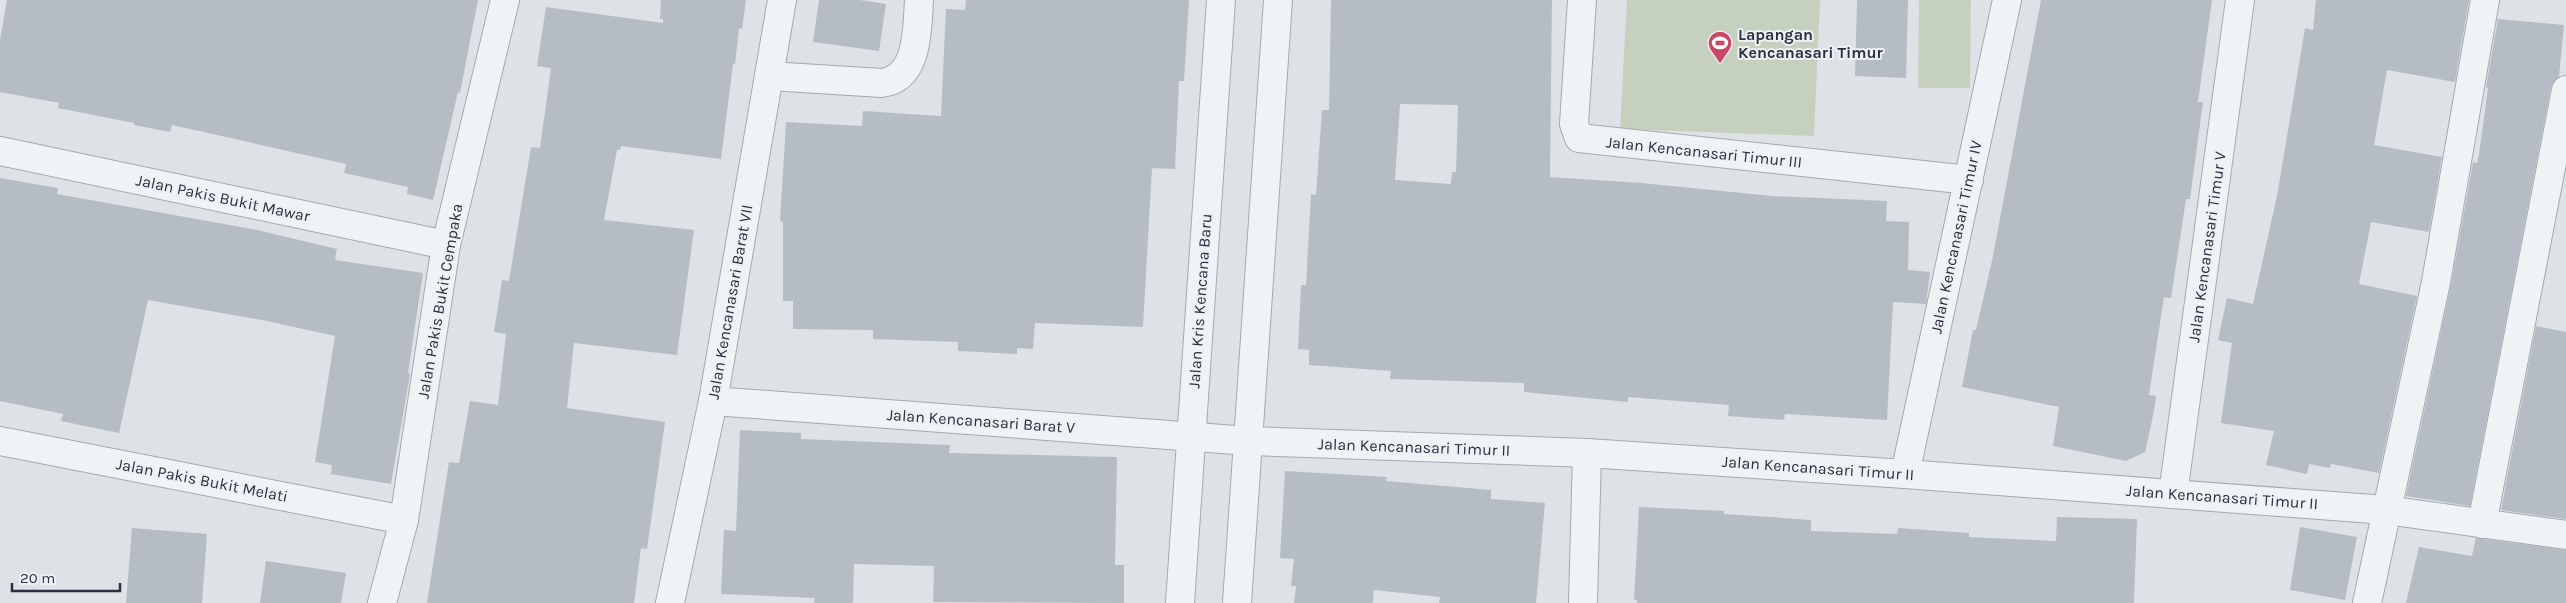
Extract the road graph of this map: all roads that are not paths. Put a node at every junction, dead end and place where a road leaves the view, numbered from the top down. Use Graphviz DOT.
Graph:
graph roads {
  1 [pos="505,0"];
  2 [pos="782,0"];
  3 [pos="919,0"];
  4 [pos="1221,0"];
  5 [pos="1278,0"];
  6 [pos="1582,0"];
  7 [pos="2007,0"];
  8 [pos="2240,0"];
  9 [pos="2485,0"];
  10 [pos="769,76"];
  11 [pos="2566,90"];
  12 [pos="0,151"];
  13 [pos="1969,180"];
  14 [pos="446,245"];
  15 [pos="713,400"];
  16 [pos="1191,437"];
  17 [pos="0,441"];
  18 [pos="1249,441"];
  19 [pos="1588,454"];
  20 [pos="1905,474"];
  21 [pos="2173,494"];
  22 [pos="2386,510"];
  23 [pos="404,520"];
  24 [pos="2482,524"];
  25 [pos="2566,534"];
  26 [pos="382,603"];
  27 [pos="670,603"];
  28 [pos="1180,603"];
  29 [pos="1237,603"];
  30 [pos="1583,603"];
  31 [pos="2367,603"];
  1 -- 14 [label="street, Jalan Pakis Bukit Cempaka"];
  2 -- 10 [label="street, Jalan Kencanasari Barat VII"];
  3 -- 10 [label="street"];
  4 -- 16 [label="street, Jalan Kris Kencana Baru"];
  5 -- 18 [label="street"];
  6 -- 13 [label="street, Jalan Kencanasari Timur III"];
  7 -- 13 [label="street, Jalan Kencanasari Timur IV"];
  8 -- 21 [label="street, Jalan Kencanasari Timur V"];
  9 -- 22 [label="street"];
  10 -- 15 [label="street, Jalan Kencanasari Barat VII"];
  11 -- 24 [label="street"];
  12 -- 14 [label="street, Jalan Pakis Bukit Mawar"];
  13 -- 20 [label="street, Jalan Kencanasari Timur IV"];
  14 -- 23 [label="street, Jalan Pakis Bukit Cempaka"];
  15 -- 16 [label="street, Jalan Kencanasari Barat V"];
  15 -- 27 [label="street, Jalan Kencanasari Barat VII"];
  16 -- 18 [label="street, Jalan Kencanasari Barat V"];
  16 -- 28 [label="street, Jalan Kris Kencana Baru"];
  17 -- 23 [label="street, Jalan Pakis Bukit Melati"];
  18 -- 19 [label="street, Jalan Kencanasari Timur II"];
  18 -- 29 [label="street"];
  19 -- 20 [label="street, Jalan Kencanasari Timur II"];
  19 -- 30 [label="street"];
  20 -- 21 [label="street, Jalan Kencanasari Timur II"];
  21 -- 22 [label="street, Jalan Kencanasari Timur II"];
  22 -- 24 [label="street, Jalan Kencanasari Timur II"];
  22 -- 31 [label="street"];
  23 -- 26 [label="street, Jalan Pakis Bukit Cempaka"];
  24 -- 25 [label="street, Jalan Kencanasari Timur II"];
}
